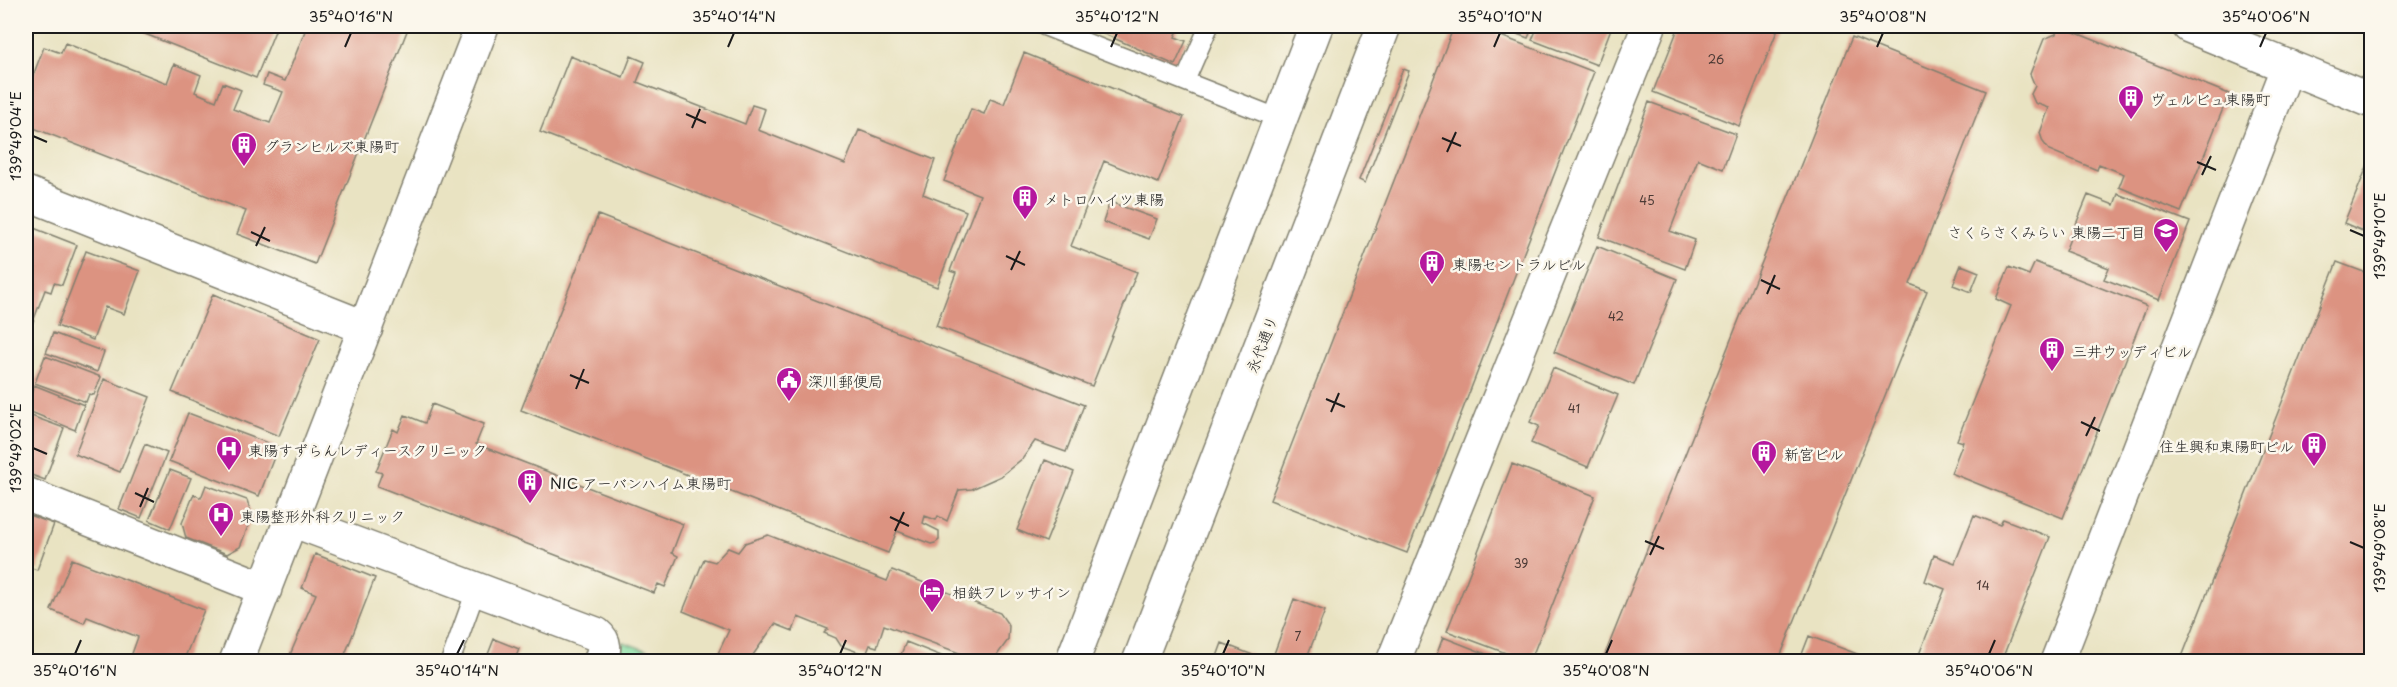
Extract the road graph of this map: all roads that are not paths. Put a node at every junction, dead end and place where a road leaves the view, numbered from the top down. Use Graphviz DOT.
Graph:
graph roads {
  1 [pos="482,26"];
  2 [pos="1044,26"];
  3 [pos="1209,26"];
  4 [pos="1316,26"];
  5 [pos="1384,26"];
  6 [pos="1649,26"];
  7 [pos="2189,26"];
  8 [pos="2288,66"];
  9 [pos="1185,81"];
  10 [pos="2372,100"];
  11 [pos="1280,119"];
  12 [pos="26,193"];
  13 [pos="366,328"];
  14 [pos="26,494"];
  15 [pos="292,520"];
  16 [pos="265,589"];
  17 [pos="476,591"];
  18 [pos="236,662"];
  19 [pos="450,662"];
  20 [pos="600,662"];
  21 [pos="1072,662"];
  22 [pos="1138,662"];
  23 [pos="1393,662"];
  24 [pos="2057,662"];
  1 -- 13 [label="street"];
  2 -- 9 [label="lane"];
  3 -- 9 [label="lane"];
  4 -- 11 [label="street"];
  5 -- 22 [label="street, 永代通り"];
  6 -- 23 [label="street"];
  7 -- 8 [label="street"];
  8 -- 10 [label="street"];
  8 -- 24 [label="street"];
  9 -- 11 [label="lane"];
  11 -- 21 [label="street"];
  12 -- 13 [label="street"];
  13 -- 15 [label="street"];
  14 -- 16 [label="street"];
  15 -- 16 [label="street"];
  15 -- 17 [label="street"];
  16 -- 18 [label="street"];
  17 -- 19 [label="lane"];
  17 -- 20 [label="street"];
}
